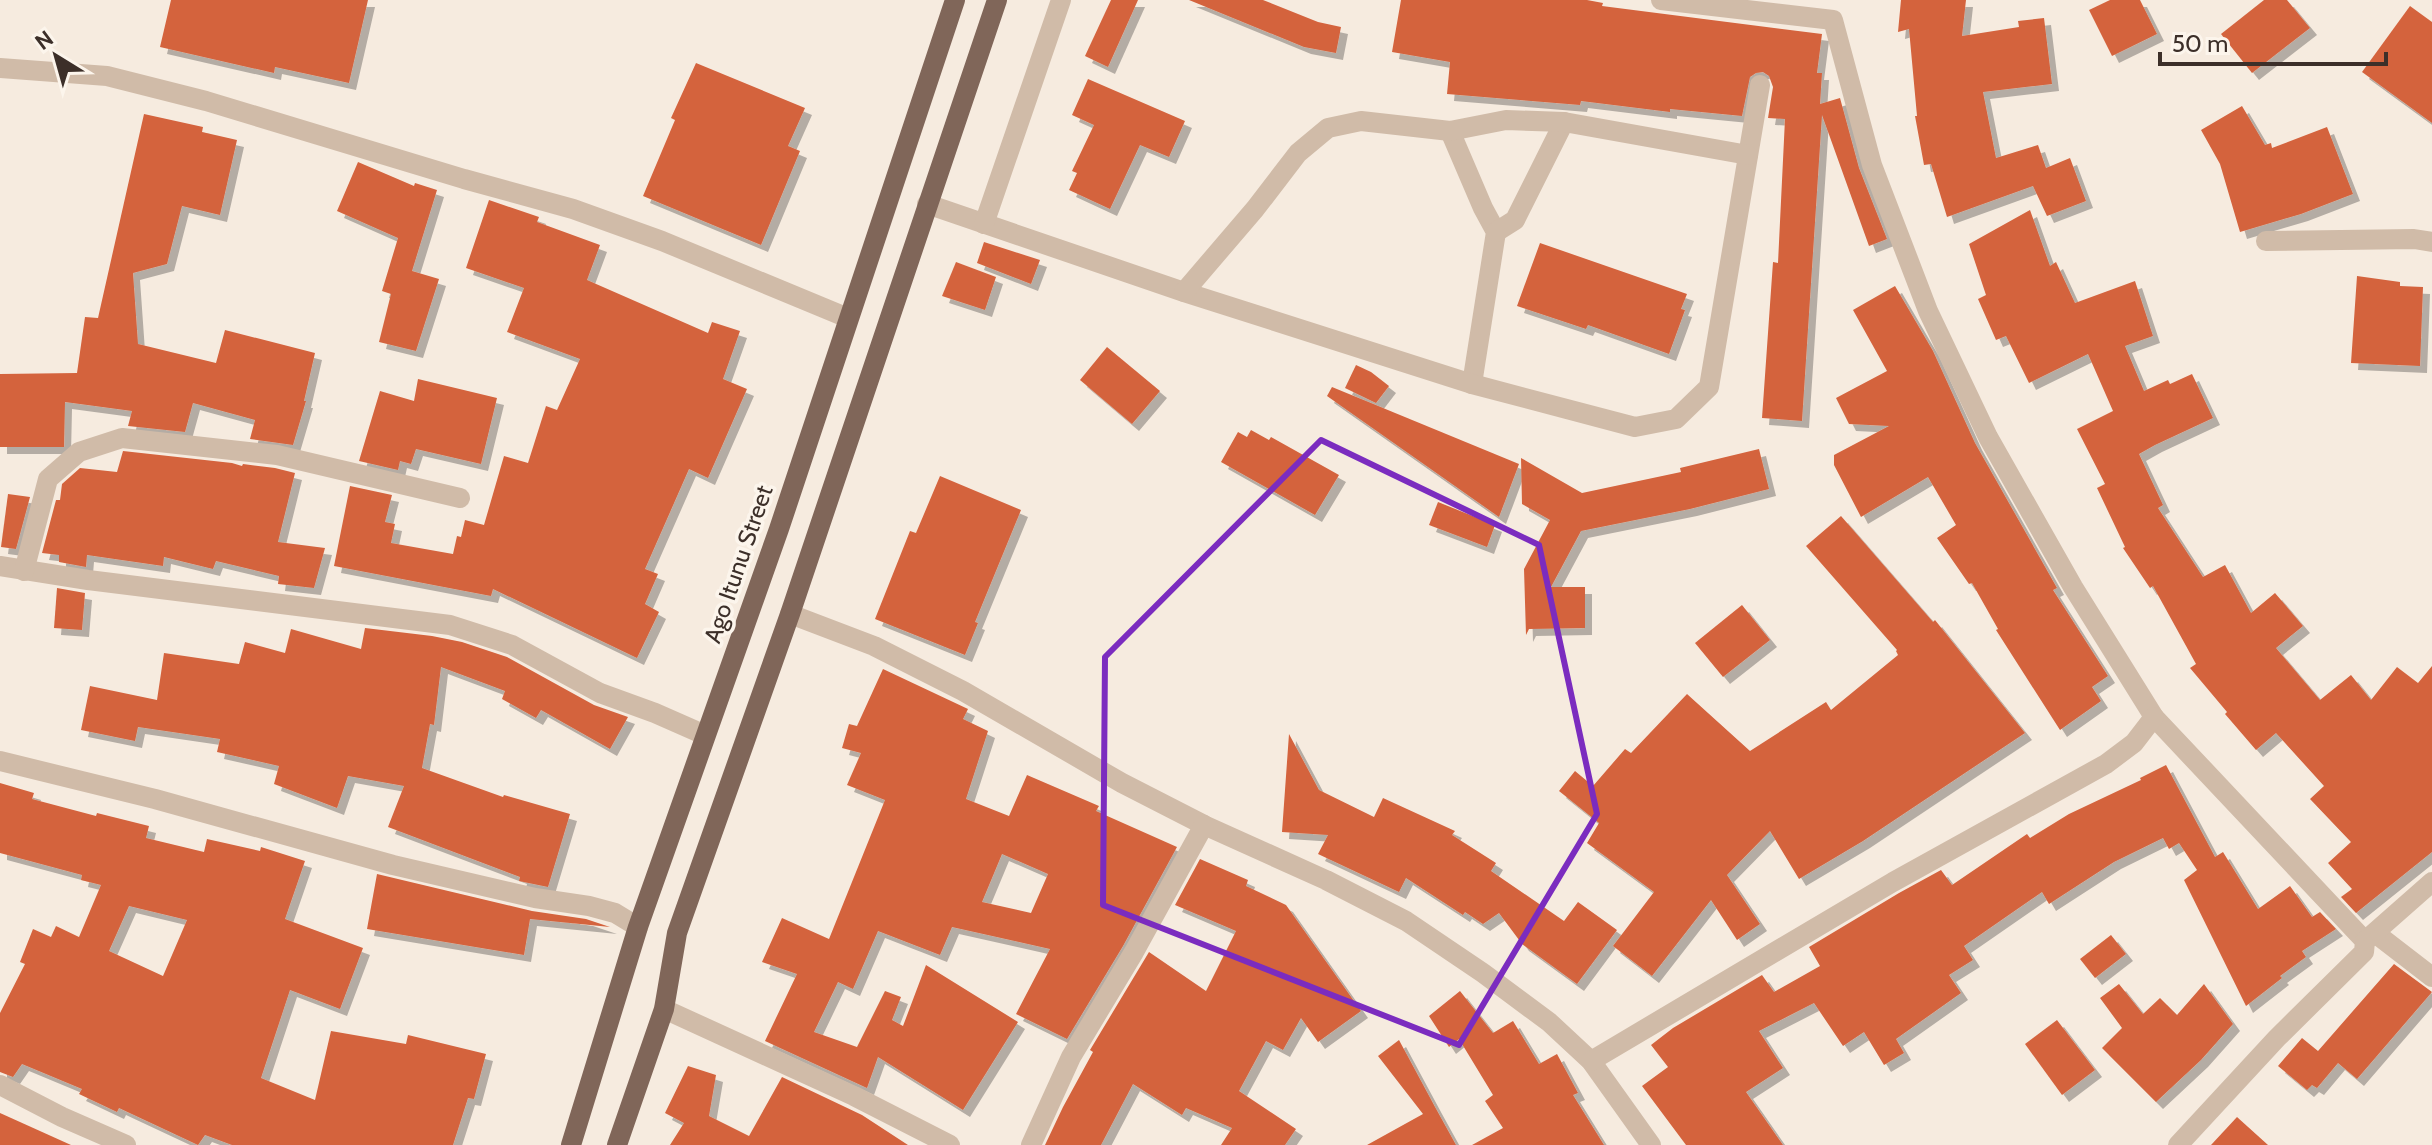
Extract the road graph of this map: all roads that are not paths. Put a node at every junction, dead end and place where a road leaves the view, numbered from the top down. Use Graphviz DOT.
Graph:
graph roads {
  1 [pos="955,0"];
  2 [pos="997,0"];
  3 [pos="1061,0"];
  4 [pos="1661,0"];
  5 [pos="1832,10"];
  6 [pos="0,68"];
  7 [pos="1760,85"];
  8 [pos="1564,122"];
  9 [pos="1450,131"];
  10 [pos="1748,155"];
  11 [pos="927,204"];
  12 [pos="984,224"];
  13 [pos="1496,232"];
  14 [pos="2266,241"];
  15 [pos="2432,242"];
  16 [pos="1184,292"];
  17 [pos="848,318"];
  18 [pos="1472,384"];
  19 [pos="460,498"];
  20 [pos="0,566"];
  21 [pos="24,571"];
  22 [pos="790,614"];
  23 [pos="2154,717"];
  24 [pos="705,735"];
  25 [pos="0,761"];
  26 [pos="1204,825"];
  27 [pos="2432,882"];
  28 [pos="638,927"];
  29 [pos="2370,937"];
  30 [pos="2432,977"];
  31 [pos="664,1009"];
  32 [pos="1591,1061"];
  33 [pos="0,1085"];
  34 [pos="126,1145"];
  35 [pos="571,1145"];
  36 [pos="617,1145"];
  37 [pos="950,1145"];
  38 [pos="1031,1145"];
  39 [pos="1651,1145"];
  40 [pos="2178,1145"];
  1 -- 17 [label="main road, Ago Itunu Street"];
  2 -- 11 [label="main road"];
  3 -- 12 [label="street"];
  4 -- 5 [label="street"];
  5 -- 23 [label="street"];
  6 -- 17 [label="street"];
  7 -- 10 [label="street"];
  8 -- 9 [label="street"];
  8 -- 10 [label="street"];
  8 -- 13 [label="street"];
  9 -- 13 [label="street"];
  9 -- 16 [label="street"];
  10 -- 18 [label="street"];
  11 -- 12 [label="street"];
  11 -- 22 [label="main road"];
  12 -- 16 [label="street"];
  13 -- 18 [label="street"];
  14 -- 15 [label="street"];
  16 -- 18 [label="street"];
  17 -- 24 [label="main road, Ago Itunu Street"];
  19 -- 21 [label="street"];
  20 -- 21 [label="street"];
  21 -- 24 [label="street"];
  22 -- 26 [label="street"];
  22 -- 31 [label="main road"];
  23 -- 29 [label="street"];
  23 -- 32 [label="street"];
  24 -- 28 [label="main road, Ago Itunu Street"];
  25 -- 28 [label="street"];
  26 -- 32 [label="street"];
  26 -- 38 [label="street"];
  27 -- 29 [label="street"];
  28 -- 35 [label="main road, Ago Itunu Street"];
  29 -- 30 [label="street"];
  29 -- 40 [label="street"];
  31 -- 36 [label="main road"];
  31 -- 37 [label="street"];
  32 -- 39 [label="street"];
  33 -- 34 [label="street"];
}
